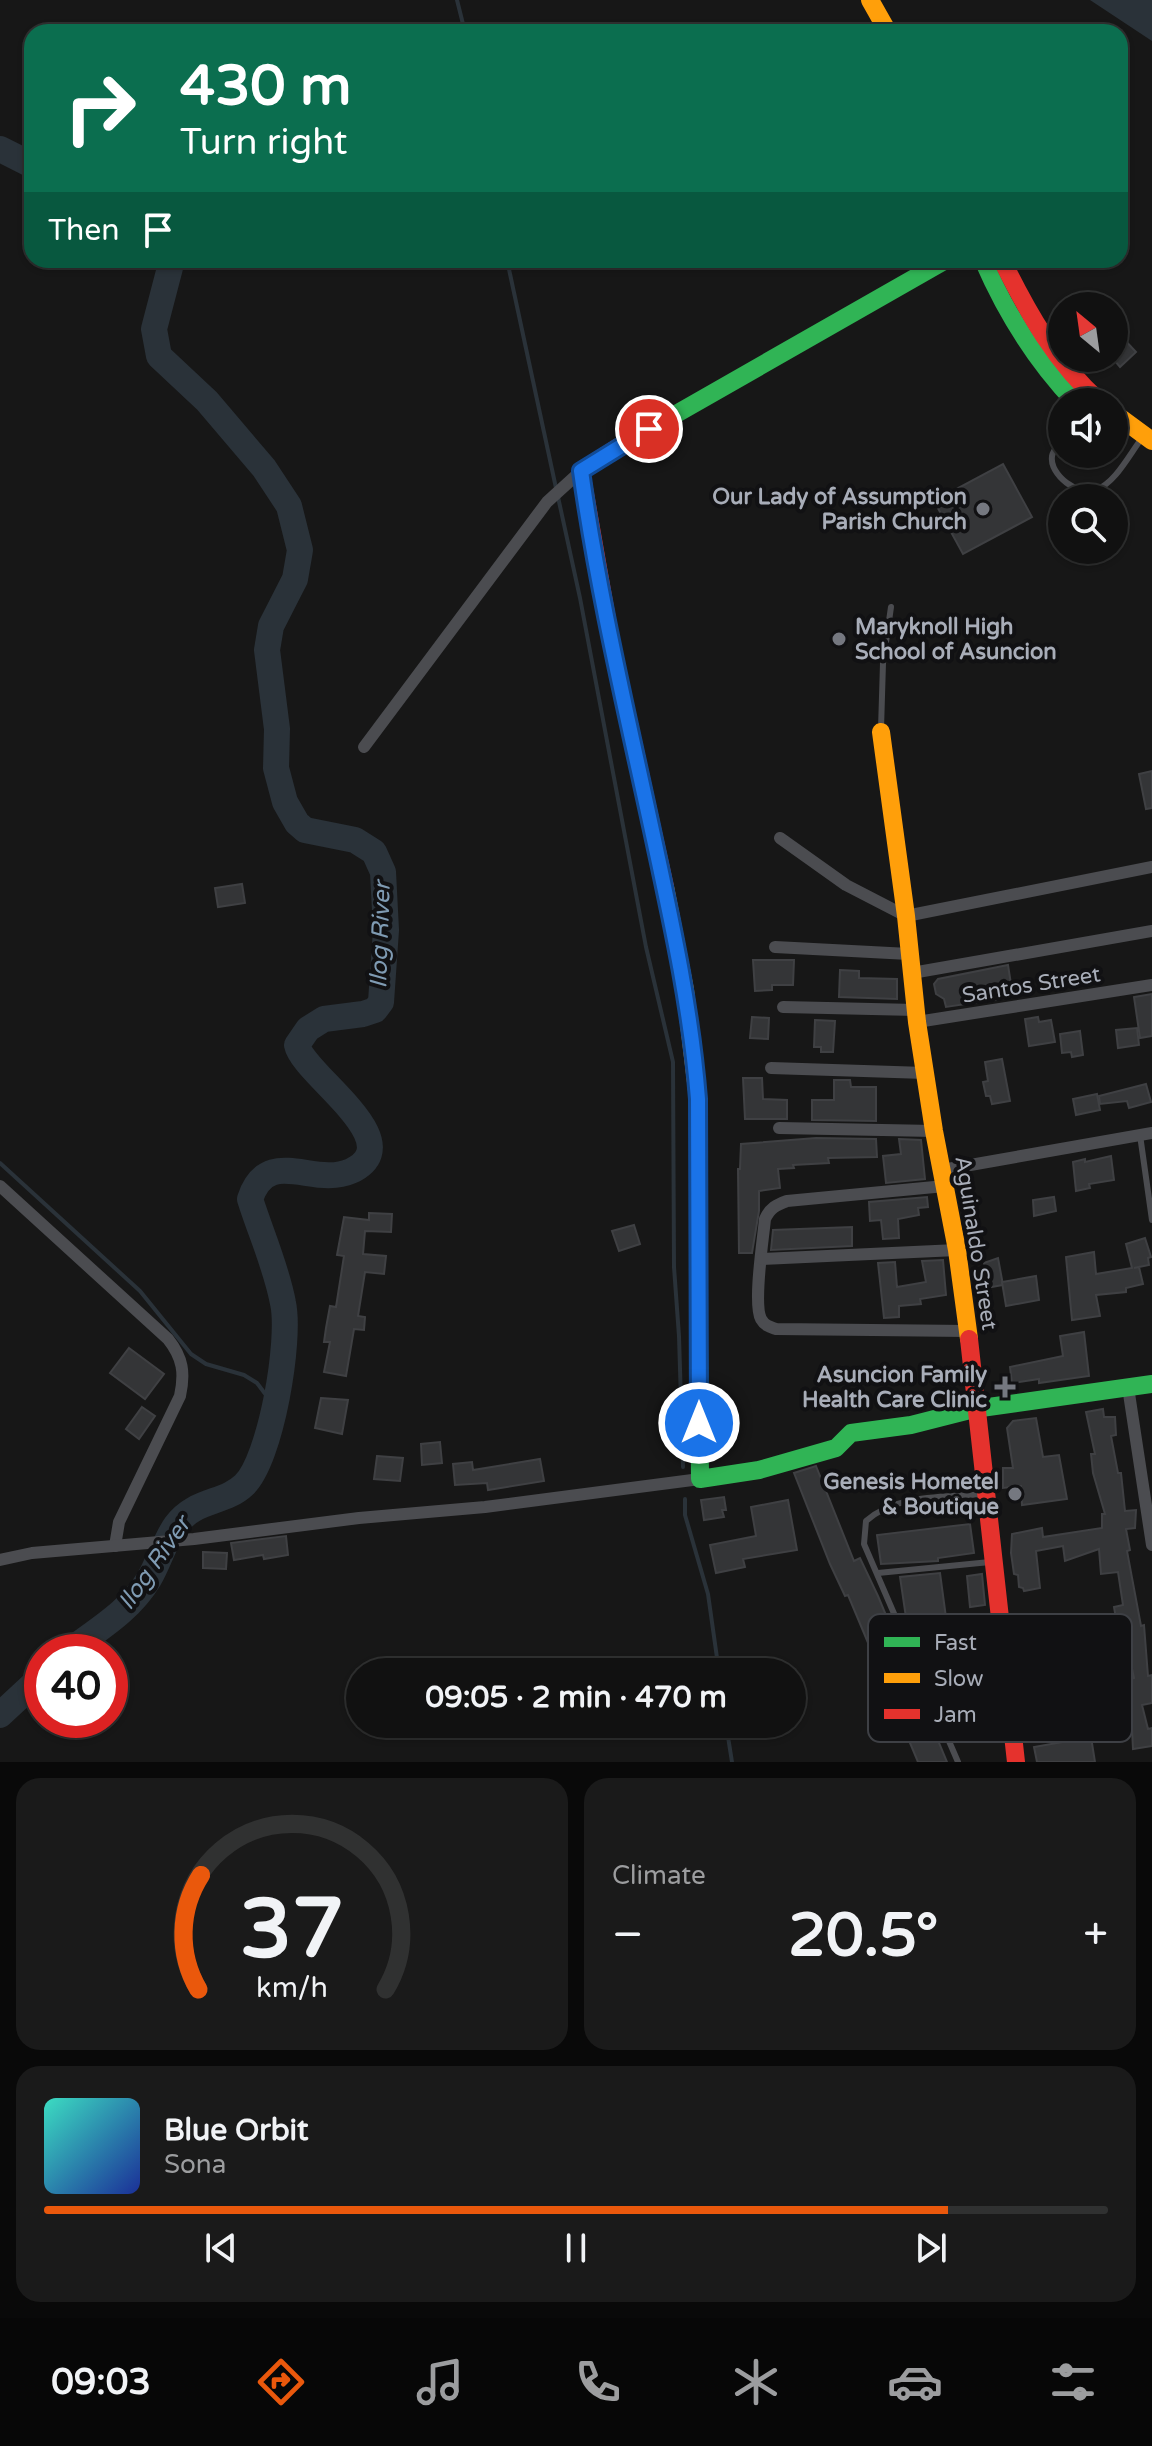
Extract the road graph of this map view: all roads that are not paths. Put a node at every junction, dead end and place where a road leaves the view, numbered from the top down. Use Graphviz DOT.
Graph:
graph roads {
  1 [pos="870,0"];
  2 [pos="884,24"];
  3 [pos="932,268"];
  4 [pos="987,268"];
  5 [pos="1006,268"];
  6 [pos="1061,388"];
  7 [pos="1086,388"];
  8 [pos="1128,427"];
  9 [pos="1143,441"];
  10 [pos="1128,458"];
  11 [pos="1152,459"];
  12 [pos="1055,468"];
  13 [pos="1119,468"];
  14 [pos="581,471"];
  15 [pos="891,607"];
  16 [pos="881,732"];
  17 [pos="364,747"];
  18 [pos="780,838"];
  19 [pos="1152,867"];
  20 [pos="906,916"];
  21 [pos="1152,931"];
  22 [pos="775,947"];
  23 [pos="909,954"];
  24 [pos="912,973"];
  25 [pos="1152,985"];
  26 [pos="783,1007"];
  27 [pos="916,1016"];
  28 [pos="771,1068"];
  29 [pos="925,1073"];
  30 [pos="779,1128"];
  31 [pos="934,1131"];
  32 [pos="1146,1134"];
  33 [pos="943,1178"];
  34 [pos="0,1186"];
  35 [pos="1152,1220"];
  36 [pos="957,1250"];
  37 [pos="762,1259"];
  38 [pos="968,1331"];
  39 [pos="1152,1384"];
  40 [pos="1128,1387"];
  41 [pos="974,1409"];
  42 [pos="700,1479"];
  43 [pos="984,1493"];
  44 [pos="1152,1545"];
  45 [pos="115,1546"];
  46 [pos="0,1560"];
  47 [pos="991,1561"];
  48 [pos="878,1573"];
  49 [pos="895,1614"];
  50 [pos="998,1614"];
  51 [pos="950,1742"];
  52 [pos="1014,1742"];
  53 [pos="958,1762"];
  54 [pos="1016,1762"];
  1 -- 2 [label="main road"];
  3 -- 14 [label="main road"];
  4 -- 6 [label="main road"];
  5 -- 7 [label="main road"];
  8 -- 9 [label="main road"];
  9 -- 10 [label="lane"];
  9 -- 11 [label="main road"];
  12 -- 13 [label="lane"];
  14 -- 17 [label="street"];
  14 -- 42 [label="main road"];
  15 -- 16 [label="lane"];
  16 -- 20 [label="main road, Aguinaldo Street"];
  18 -- 20 [label="street"];
  19 -- 20 [label="street"];
  20 -- 23 [label="main road, Aguinaldo Street"];
  21 -- 24 [label="street"];
  22 -- 23 [label="street"];
  23 -- 24 [label="main road, Aguinaldo Street"];
  24 -- 27 [label="main road, Aguinaldo Street"];
  25 -- 27 [label="street, Santos Street"];
  26 -- 27 [label="street, Santos Street"];
  27 -- 29 [label="main road, Aguinaldo Street"];
  28 -- 29 [label="street"];
  29 -- 31 [label="main road, Aguinaldo Street"];
  30 -- 31 [label="street"];
  31 -- 33 [label="main road, Aguinaldo Street"];
  32 -- 33 [label="street"];
  32 -- 35 [label="lane"];
  33 -- 36 [label="main road, Aguinaldo Street"];
  33 -- 37 [label="street"];
  34 -- 45 [label="street"];
  36 -- 37 [label="street"];
  36 -- 38 [label="main road, Aguinaldo Street"];
  37 -- 38 [label="street"];
  38 -- 41 [label="main road, Aguinaldo Street"];
  39 -- 40 [label="main road"];
  40 -- 41 [label="main road"];
  40 -- 44 [label="street"];
  41 -- 42 [label="main road"];
  41 -- 43 [label="main road, Aguinaldo Street"];
  42 -- 45 [label="street"];
  43 -- 47 [label="main road, Aguinaldo Street"];
  43 -- 48 [label="lane"];
  45 -- 46 [label="street"];
  47 -- 48 [label="lane"];
  47 -- 50 [label="main road, Aguinaldo Street"];
  48 -- 49 [label="lane"];
  51 -- 53 [label="lane"];
  52 -- 54 [label="main road, Aguinaldo Street"];
}
